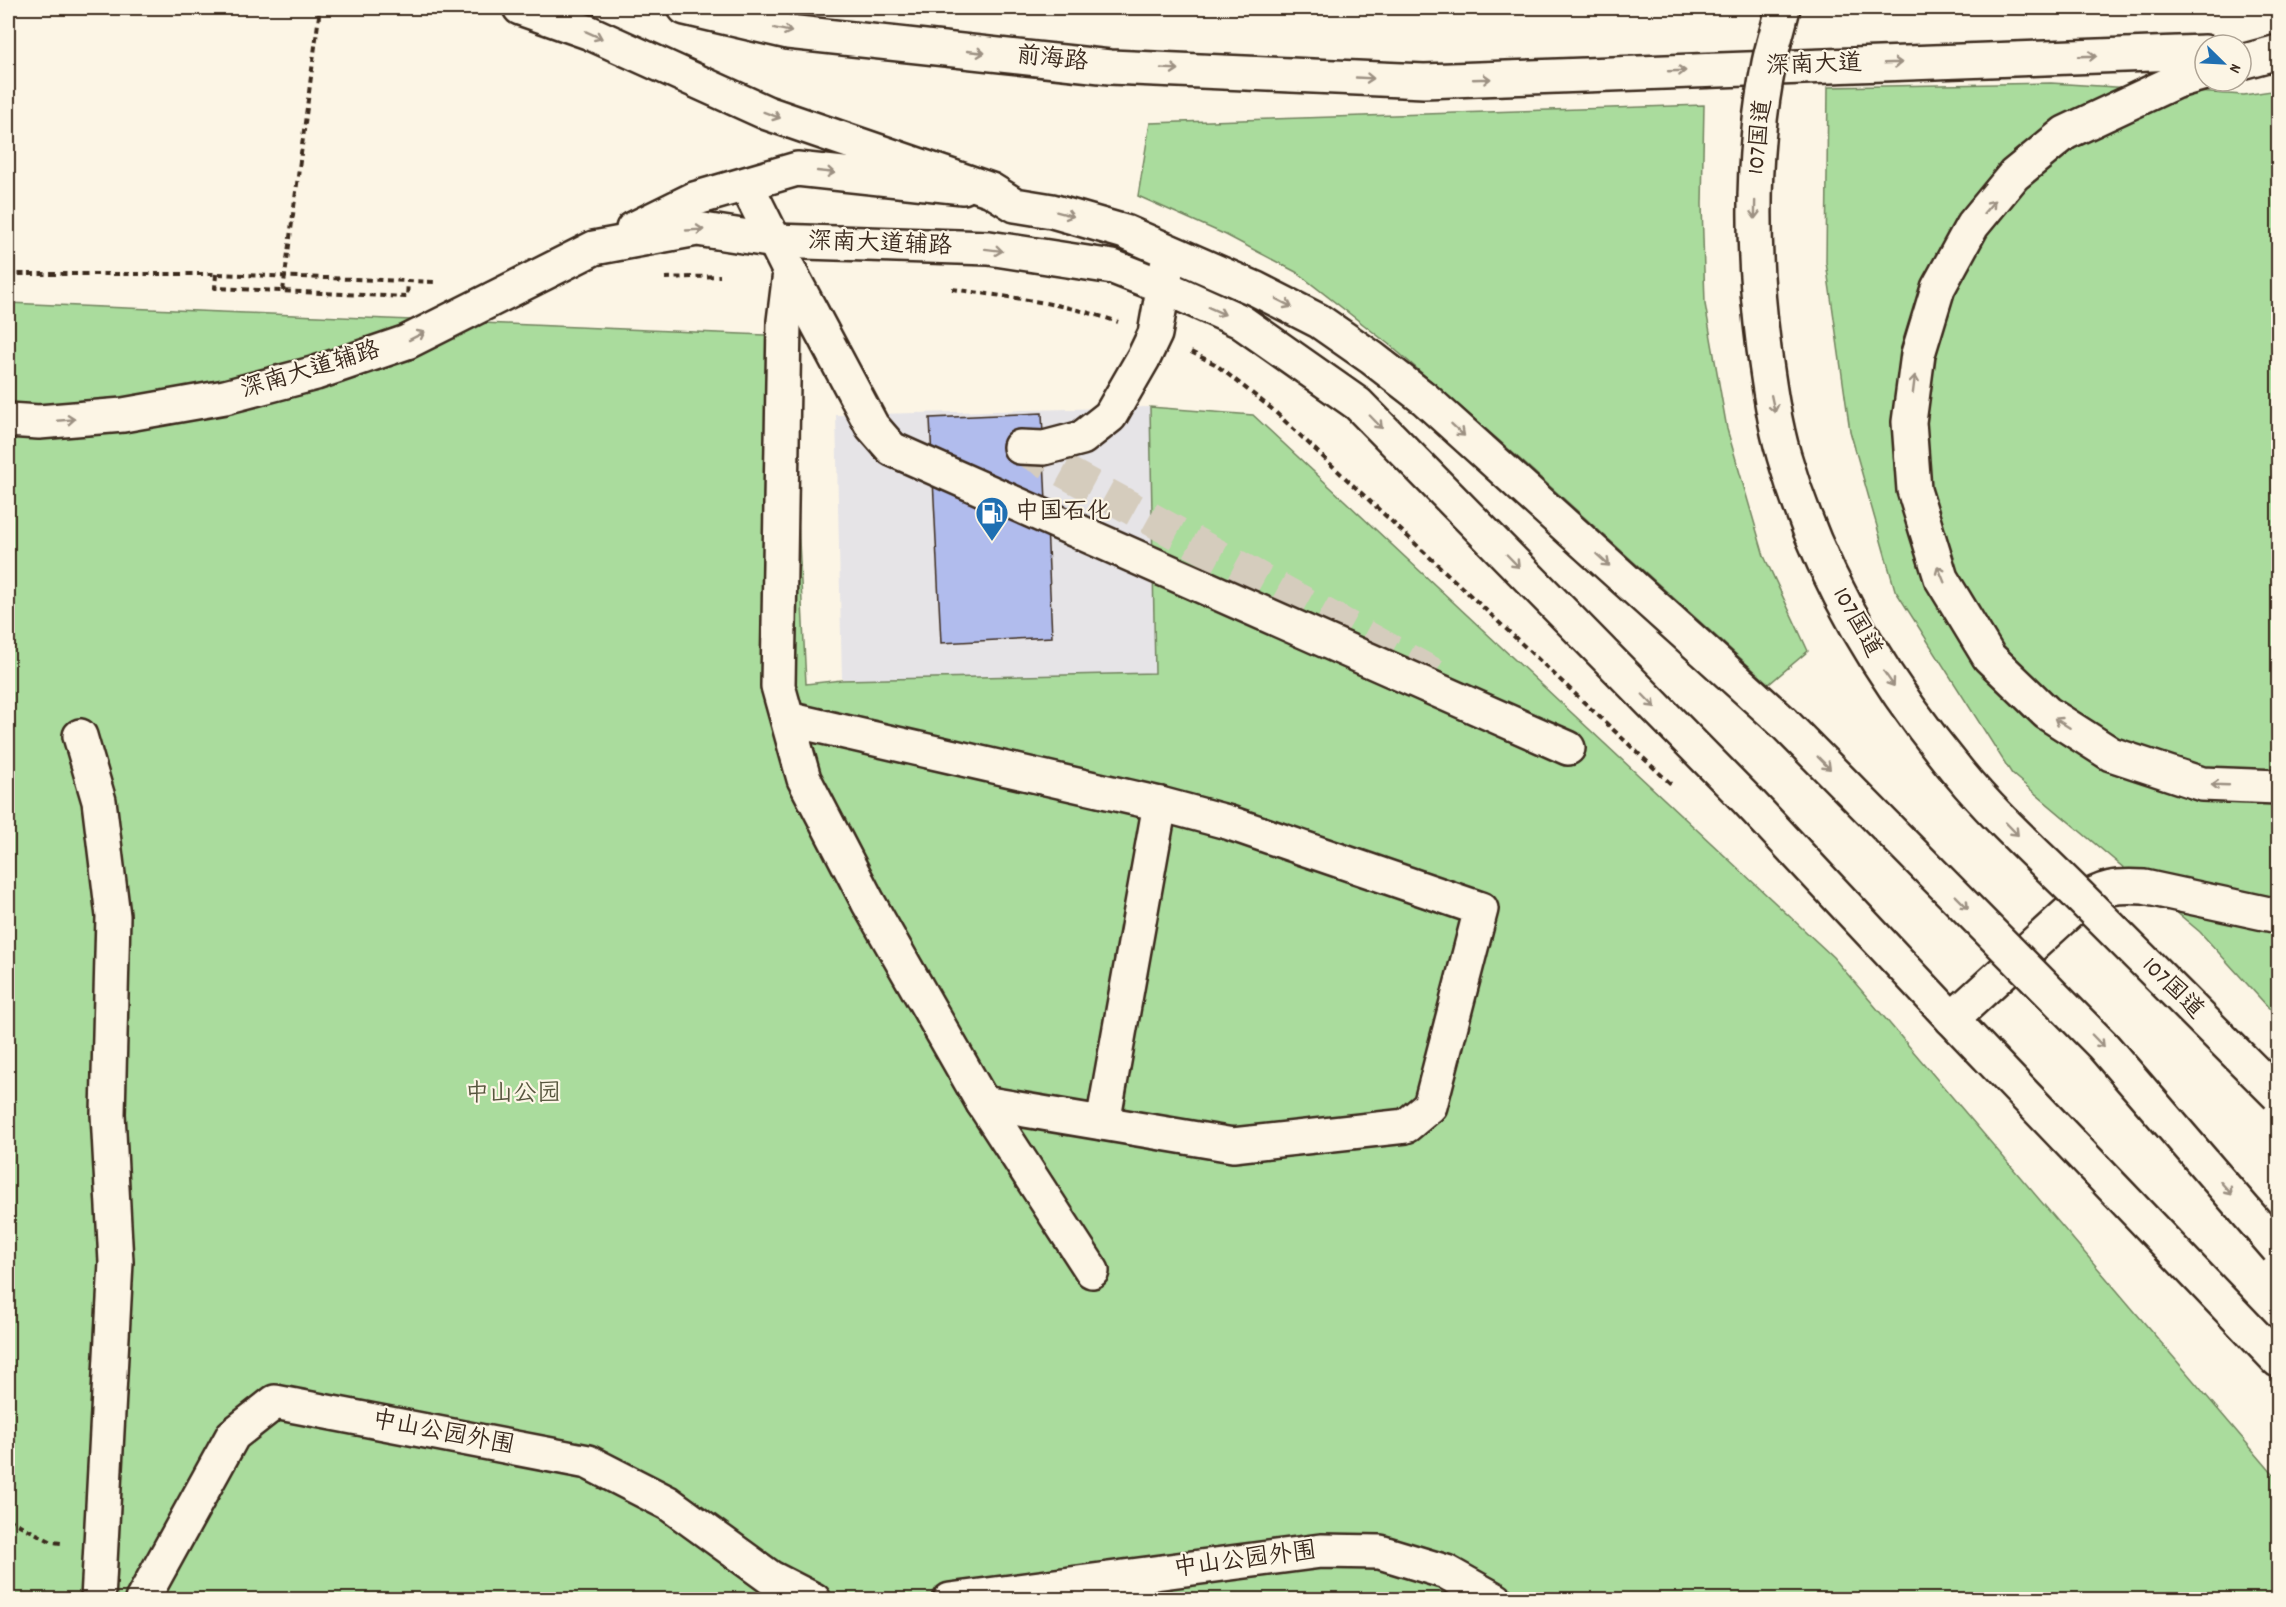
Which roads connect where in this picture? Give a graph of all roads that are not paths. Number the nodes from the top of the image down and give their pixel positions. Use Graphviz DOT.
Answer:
graph roads {
  1 [pos="520,8"];
  2 [pos="685,8"];
  3 [pos="1783,8"];
  4 [pos="2253,51"];
  5 [pos="2278,51"];
  6 [pos="2193,52"];
  7 [pos="2253,58"];
  8 [pos="2193,76"];
  9 [pos="1424,81"];
  10 [pos="991,190"];
  11 [pos="753,198"];
  12 [pos="775,241"];
  13 [pos="594,248"];
  14 [pos="1170,250"];
  15 [pos="790,272"];
  16 [pos="1164,287"];
  17 [pos="8,420"];
  18 [pos="1020,447"];
  19 [pos="788,718"];
  20 [pos="80,736"];
  21 [pos="1568,748"];
  22 [pos="2278,787"];
  23 [pos="1160,804"];
  24 [pos="2278,916"];
  25 [pos="1952,1019"];
  26 [pos="2278,1095"];
  27 [pos="983,1103"];
  28 [pos="1103,1123"];
  29 [pos="2278,1249"];
  30 [pos="1092,1270"];
  31 [pos="2278,1360"];
  32 [pos="98,1599"];
  33 [pos="142,1599"];
  34 [pos="814,1599"];
  35 [pos="950,1599"];
  36 [pos="1496,1599"];
  1 -- 10 [label="main road, one-way"];
  2 -- 9 [label="main road, 前海路, one-way"];
  3 -- 26 [label="main road, 107国道, one-way, bridge"];
  4 -- 5 [label="main road"];
  5 -- 7 [label="main road"];
  9 -- 6 [label="main road, 深南大道, one-way"];
  22 -- 8 [label="main road, one-way"];
  13 -- 10 [label="main road, 深南大道辅路, one-way"];
  10 -- 14 [label="main road, one-way"];
  11 -- 12 [label="main road"];
  13 -- 12 [label="main road, 深南大道辅路, one-way"];
  12 -- 15 [label="main road"];
  12 -- 16 [label="main road, 深南大道辅路, one-way"];
  17 -- 13 [label="main road, 深南大道辅路, one-way"];
  14 -- 16 [label="main road"];
  14 -- 29 [label="main road, one-way, bridge"];
  15 -- 19 [label="main road"];
  15 -- 21 [label="main road"];
  16 -- 18 [label="main road"];
  16 -- 25 [label="main road, 深南大道辅路, one-way"];
  19 -- 23 [label="main road"];
  19 -- 27 [label="main road"];
  20 -- 32 [label="main road"];
  23 -- 28 [label="main road"];
  23 -- 28 [label="main road"];
  24 -- 25 [label="main road"];
  25 -- 31 [label="main road, 深南大道辅路"];
  27 -- 28 [label="main road"];
  27 -- 30 [label="main road"];
  33 -- 34 [label="main road, 中山公园外围"];
  35 -- 36 [label="main road, 中山公园外围"];
}
